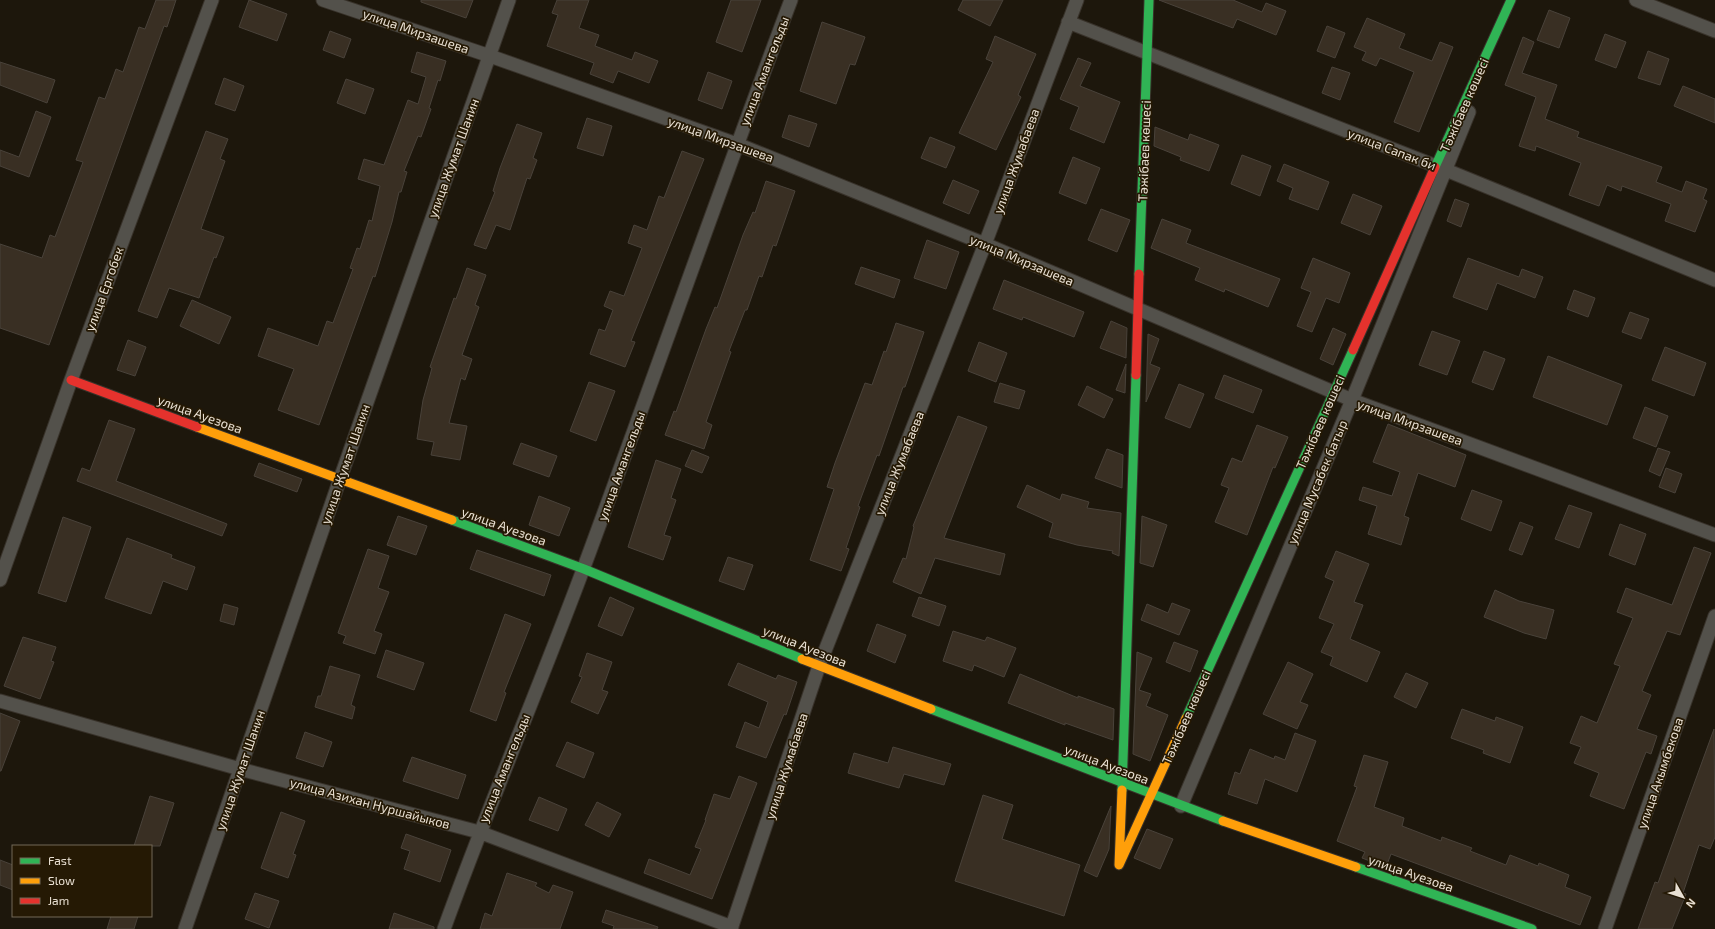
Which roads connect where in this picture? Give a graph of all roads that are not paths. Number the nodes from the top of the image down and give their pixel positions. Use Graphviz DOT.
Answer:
graph roads {
  1 [pos="212,0"];
  2 [pos="323,0"];
  3 [pos="509,0"];
  4 [pos="791,0"];
  5 [pos="1077,0"];
  6 [pos="1150,0"];
  7 [pos="1512,0"];
  8 [pos="1636,0"];
  9 [pos="1068,22"];
  10 [pos="1715,31"];
  11 [pos="490,56"];
  12 [pos="737,144"];
  13 [pos="1446,170"];
  14 [pos="985,244"];
  15 [pos="1715,280"];
  16 [pos="71,380"];
  17 [pos="1352,400"];
  18 [pos="340,478"];
  19 [pos="1715,535"];
  20 [pos="584,569"];
  21 [pos="0,580"];
  22 [pos="1715,616"];
  23 [pos="819,666"];
  24 [pos="0,701"];
  25 [pos="240,769"];
  26 [pos="1181,806"];
  27 [pos="479,832"];
  28 [pos="731,928"];
  29 [pos="185,929"];
  30 [pos="444,929"];
  31 [pos="1532,929"];
  32 [pos="1605,929"];
  1 -- 16 [label="street, улица Ергобек"];
  2 -- 11 [label="street, улица Мирзашева"];
  3 -- 11 [label="street, улица Жумат Шанин"];
  4 -- 12 [label="street, улица Амангельды"];
  5 -- 9 [label="street, улица Жумабаева"];
  6 -- 7 [label="street, Тәжібаев көшесі"];
  7 -- 13 [label="street, улица Мусабек батыр"];
  8 -- 10 [label="street"];
  9 -- 13 [label="street, улица Сапак би"];
  9 -- 14 [label="street, улица Жумабаева"];
  11 -- 12 [label="street, улица Мирзашева"];
  11 -- 18 [label="street, улица Жумат Шанин"];
  12 -- 14 [label="street, улица Мирзашева"];
  12 -- 20 [label="street, улица Амангельды"];
  13 -- 15 [label="street, улица Сапак би"];
  13 -- 17 [label="street, улица Мусабек батыр"];
  14 -- 17 [label="street, улица Мирзашева"];
  14 -- 23 [label="street, улица Жумабаева"];
  16 -- 18 [label="street, улица Ауезова"];
  16 -- 21 [label="street, улица Ергобек"];
  17 -- 19 [label="street, улица Мирзашева"];
  17 -- 26 [label="street, улица Мусабек батыр"];
  18 -- 20 [label="street, улица Ауезова"];
  18 -- 25 [label="street, улица Жумат Шанин"];
  20 -- 23 [label="street, улица Ауезова"];
  20 -- 27 [label="street, улица Амангельды"];
  22 -- 32 [label="street, улица Акымбекова"];
  23 -- 26 [label="street, улица Ауезова"];
  23 -- 28 [label="street, улица Жумабаева"];
  24 -- 25 [label="street, улица Азихан Нуршайыков"];
  25 -- 27 [label="street, улица Азихан Нуршайыков"];
  25 -- 29 [label="street, улица Жумат Шанин"];
  26 -- 31 [label="street, улица Ауезова"];
  27 -- 28 [label="street, улица Азихан Нуршайыков"];
  27 -- 30 [label="street, улица Амангельды"];
}
